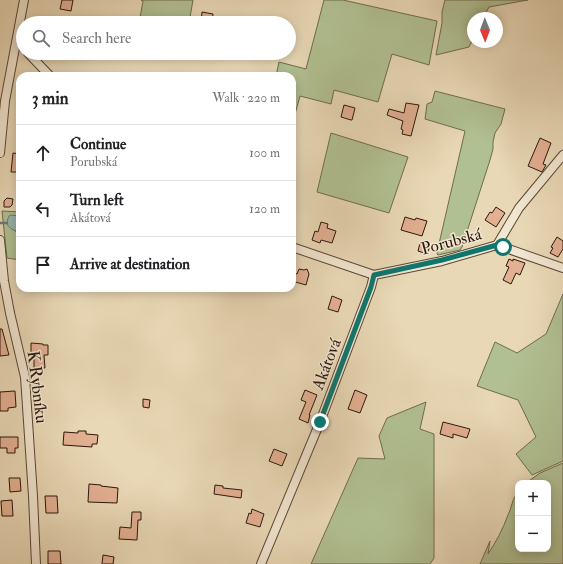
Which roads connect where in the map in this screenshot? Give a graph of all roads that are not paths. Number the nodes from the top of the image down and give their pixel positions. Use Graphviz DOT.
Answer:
graph roads {
  1 [pos="24,0"];
  2 [pos="21,16"];
  3 [pos="16,45"];
  4 [pos="35,60"];
  5 [pos="46,72"];
  6 [pos="0,153"];
  7 [pos="563,155"];
  8 [pos="0,240"];
  9 [pos="497,245"];
  10 [pos="296,248"];
  11 [pos="563,268"];
  12 [pos="374,275"];
  13 [pos="36,564"];
  14 [pos="261,564"];
  1 -- 2 [label="street"];
  3 -- 6 [label="street"];
  4 -- 5 [label="street"];
  7 -- 9 [label="street, Porubská"];
  8 -- 13 [label="street, K Rybníku"];
  9 -- 11 [label="street"];
  9 -- 12 [label="street, Porubská"];
  10 -- 12 [label="street"];
  12 -- 14 [label="street, Akátová"];
}
